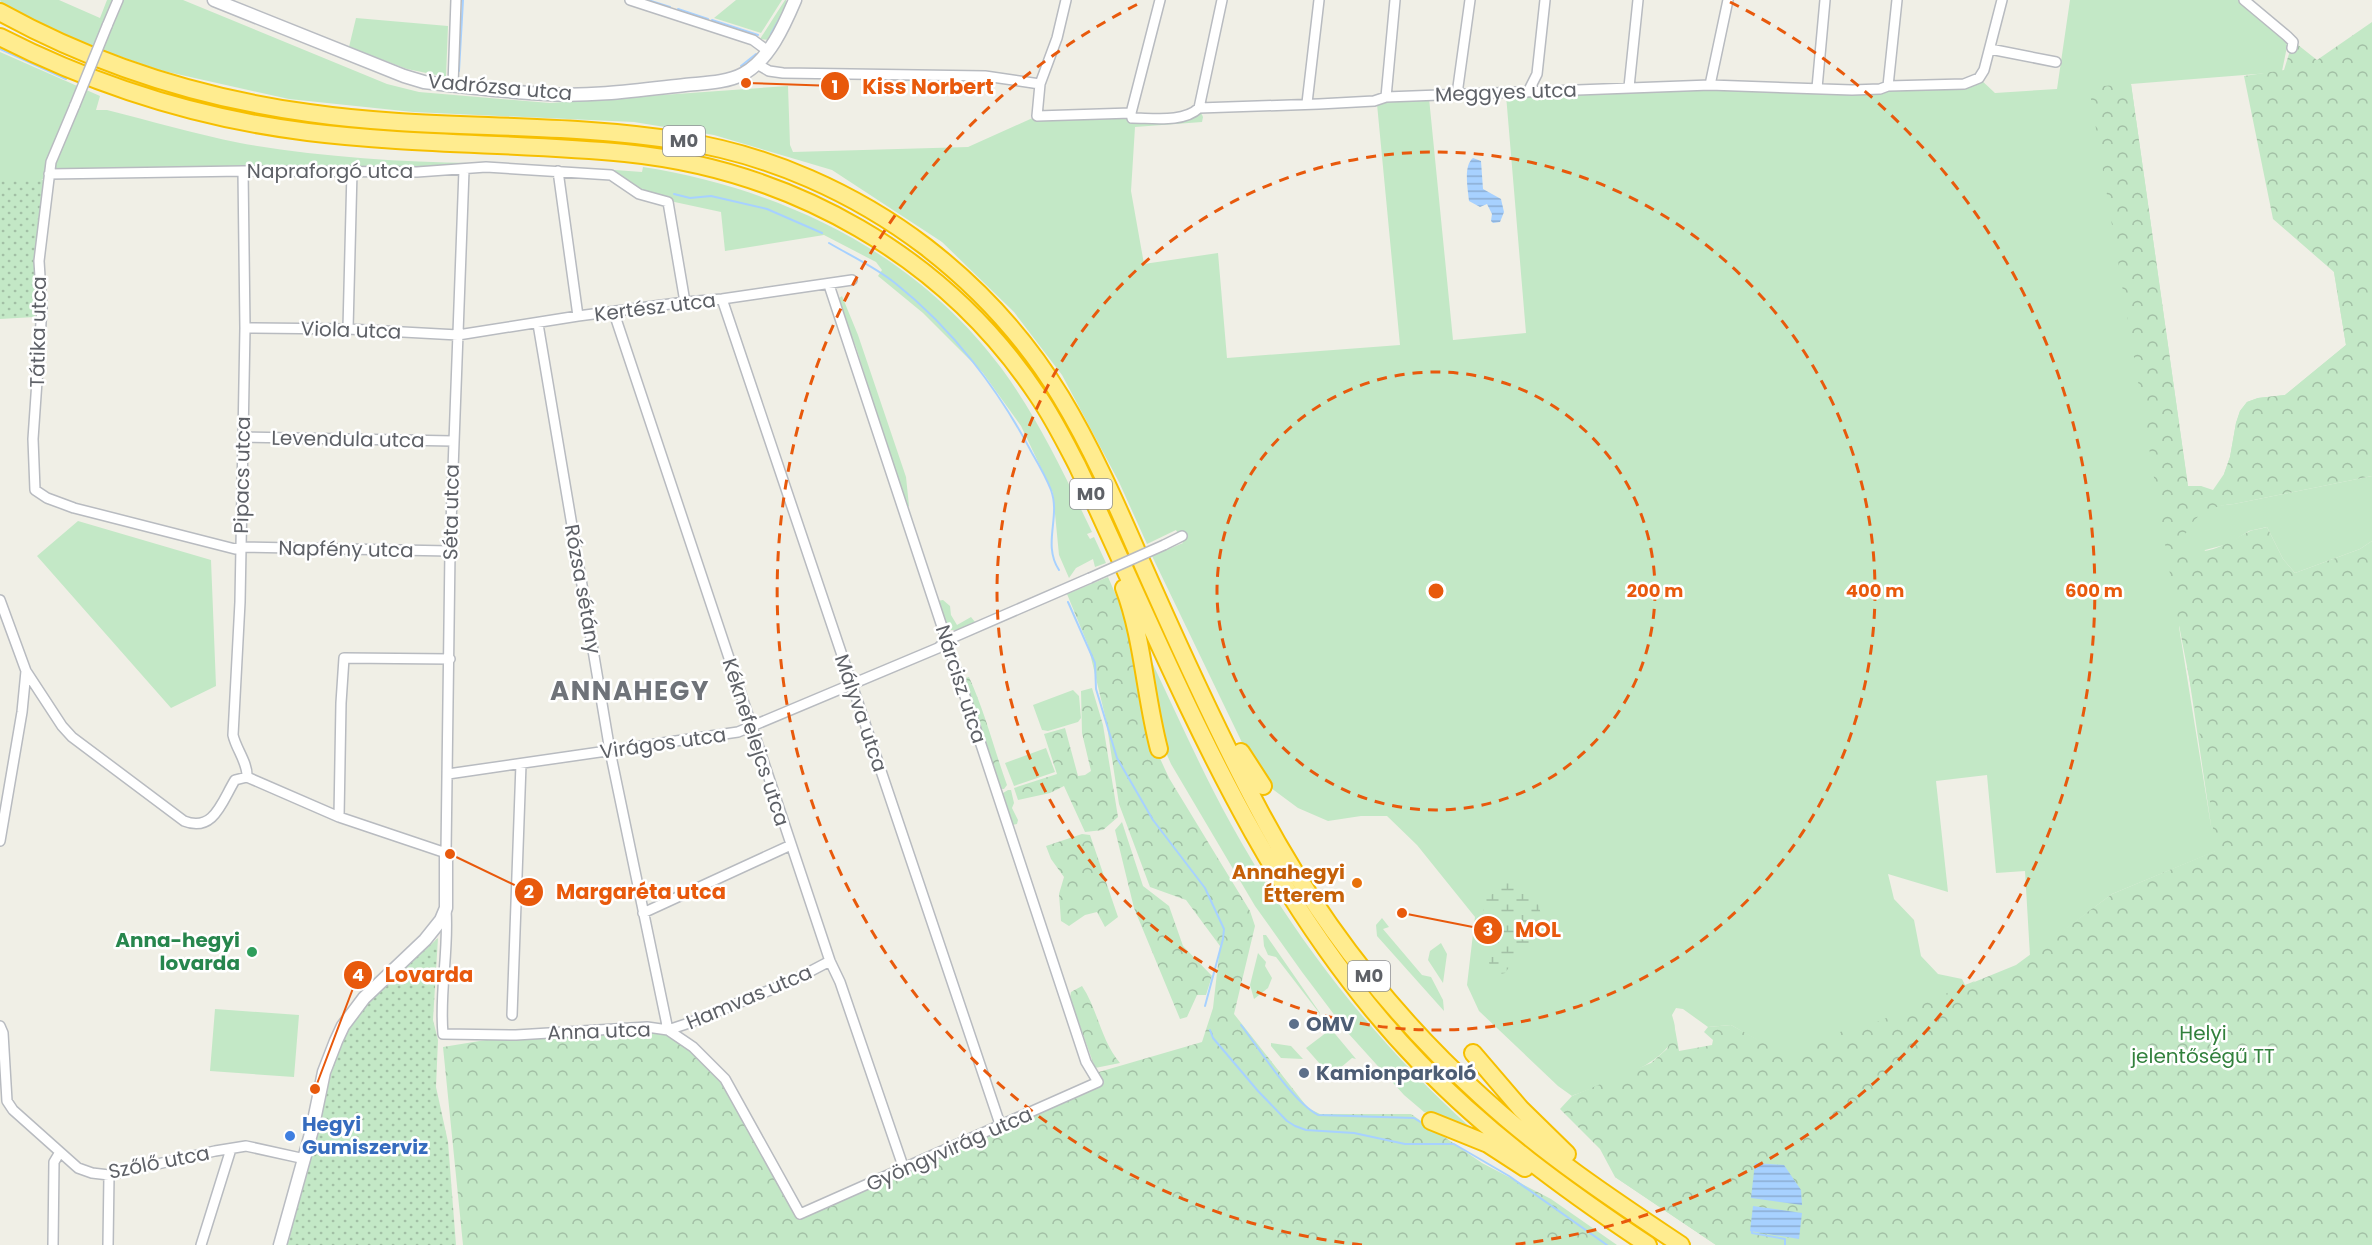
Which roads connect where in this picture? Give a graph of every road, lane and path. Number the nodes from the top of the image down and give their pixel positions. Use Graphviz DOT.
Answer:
graph roads {
  1 [pos="118,0"];
  2 [pos="214,0"];
  3 [pos="456,0"];
  4 [pos="630,0"];
  5 [pos="795,0"];
  6 [pos="1066,0"];
  7 [pos="1160,0"];
  8 [pos="1222,0"];
  9 [pos="1319,0"];
  10 [pos="1395,0"];
  11 [pos="1470,0"];
  12 [pos="1545,0"];
  13 [pos="1638,0"];
  14 [pos="1728,0"];
  15 [pos="1825,0"];
  16 [pos="1897,0"];
  17 [pos="2002,0"];
  18 [pos="2244,0"];
  19 [pos="0,12"];
  20 [pos="0,37"];
  21 [pos="2292,48"];
  22 [pos="1990,49"];
  23 [pos="768,51"];
  24 [pos="2056,62"];
  25 [pos="757,64"];
  26 [pos="1537,74"];
  27 [pos="1040,84"];
  28 [pos="453,85"];
  29 [pos="1710,85"];
  30 [pos="1888,86"];
  31 [pos="1629,87"];
  32 [pos="1817,88"];
  33 [pos="1528,92"];
  34 [pos="1548,92"];
  35 [pos="1457,94"];
  36 [pos="1386,97"];
  37 [pos="1307,103"];
  38 [pos="1198,108"];
  39 [pos="1131,113"];
  40 [pos="464,170"];
  41 [pos="243,171"];
  42 [pos="352,171"];
  43 [pos="558,171"];
  44 [pos="49,174"];
  45 [pos="852,280"];
  46 [pos="829,285"];
  47 [pos="722,299"];
  48 [pos="685,302"];
  49 [pos="614,313"];
  50 [pos="578,316"];
  51 [pos="538,324"];
  52 [pos="245,328"];
  53 [pos="348,329"];
  54 [pos="458,335"];
  55 [pos="242,437"];
  56 [pos="453,441"];
  57 [pos="35,490"];
  58 [pos="1182,536"];
  59 [pos="240,547"];
  60 [pos="450,551"];
  61 [pos="1117,552"];
  62 [pos="0,600"];
  63 [pos="947,640"];
  64 [pos="450,659"];
  65 [pos="26,671"];
  66 [pos="852,685"];
  67 [pos="1202,695"];
  68 [pos="752,728"];
  69 [pos="1159,749"];
  70 [pos="610,751"];
  71 [pos="521,764"];
  72 [pos="448,774"];
  73 [pos="247,777"];
  74 [pos="1263,786"];
  75 [pos="339,817"];
  76 [pos="0,841"];
  77 [pos="791,845"];
  78 [pos="446,854"];
  79 [pos="446,908"];
  80 [pos="643,913"];
  81 [pos="830,961"];
  82 [pos="512,1015"];
  83 [pos="0,1026"];
  84 [pos="668,1030"];
  85 [pos="1473,1053"];
  86 [pos="1098,1082"];
  87 [pos="1431,1121"];
  88 [pos="1001,1126"];
  89 [pos="231,1149"];
  90 [pos="60,1152"];
  91 [pos="305,1159"];
  92 [pos="904,1169"];
  93 [pos="109,1175"];
  94 [pos="1578,1197"];
  95 [pos="1611,1197"];
  96 [pos="800,1214"];
  97 [pos="53,1245"];
  98 [pos="108,1245"];
  99 [pos="201,1245"];
  100 [pos="280,1245"];
  101 [pos="1648,1245"];
  102 [pos="1681,1245"];
  1 -- 44 [label="street, Tátika utca, bridge"];
  2 -- 28 [label="street, Vadrózsa utca"];
  3 -- 28 [label="street"];
  4 -- 23 [label="street"];
  5 -- 23 [label="street, Vadrózsa utca"];
  6 -- 27 [label="street"];
  7 -- 39 [label="street"];
  8 -- 38 [label="street"];
  9 -- 37 [label="street"];
  10 -- 36 [label="street"];
  11 -- 35 [label="street"];
  12 -- 26 [label="street"];
  13 -- 31 [label="street"];
  14 -- 29 [label="street"];
  15 -- 32 [label="street"];
  16 -- 30 [label="street"];
  17 -- 22 [label="street"];
  18 -- 21 [label="street"];
  19 -- 67 [label="highway, M0"];
  20 -- 61 [label="highway, M0"];
  22 -- 24 [label="street"];
  22 -- 30 [label="street, Meggyes utca"];
  23 -- 25 [label="street, Vadrózsa utca"];
  25 -- 27 [label="street"];
  25 -- 28 [label="street, Vadrózsa utca"];
  26 -- 33 [label="street"];
  26 -- 34 [label="street"];
  27 -- 39 [label="street, Meggyes utca"];
  29 -- 31 [label="street, Meggyes utca"];
  29 -- 32 [label="street, Meggyes utca"];
  30 -- 32 [label="street, Meggyes utca"];
  31 -- 34 [label="street, Meggyes utca"];
  33 -- 34 [label="street, Meggyes utca"];
  33 -- 35 [label="street, Meggyes utca"];
  35 -- 36 [label="street, Meggyes utca"];
  36 -- 37 [label="street, Meggyes utca"];
  37 -- 38 [label="street, Meggyes utca"];
  38 -- 39 [label="street, Meggyes utca"];
  40 -- 42 [label="street, Napraforgó utca"];
  40 -- 43 [label="street, Napraforgó utca"];
  40 -- 54 [label="street, Séta utca"];
  41 -- 42 [label="street, Napraforgó utca"];
  41 -- 44 [label="street, Napraforgó utca"];
  41 -- 52 [label="street, Pipacs utca"];
  42 -- 53 [label="street"];
  43 -- 48 [label="street, Napraforgó utca"];
  43 -- 50 [label="street"];
  44 -- 57 [label="street, Tátika utca"];
  45 -- 46 [label="street, Kertész utca"];
  46 -- 47 [label="street, Kertész utca"];
  46 -- 63 [label="street, Nárcisz utca"];
  47 -- 48 [label="street, Kertész utca"];
  47 -- 66 [label="street, Mályva utca"];
  48 -- 49 [label="street, Kertész utca"];
  49 -- 50 [label="street, Kertész utca"];
  49 -- 68 [label="street, Kéknefelejcs utca"];
  50 -- 51 [label="street, Kertész utca"];
  51 -- 54 [label="street, Kertész utca"];
  51 -- 70 [label="street, Rózsa sétány"];
  52 -- 53 [label="street, Viola utca"];
  52 -- 55 [label="street, Pipacs utca"];
  53 -- 54 [label="street, Viola utca"];
  54 -- 56 [label="street, Séta utca"];
  55 -- 56 [label="street, Levendula utca"];
  55 -- 59 [label="street, Pipacs utca"];
  56 -- 60 [label="street, Séta utca"];
  57 -- 59 [label="street, Napfény utca"];
  58 -- 63 [label="street, Virágos utca, bridge"];
  59 -- 60 [label="street, Napfény utca"];
  59 -- 73 [label="street, Pipacs utca"];
  60 -- 64 [label="street, Séta utca"];
  61 -- 69 [label="highway"];
  61 -- 94 [label="highway, M0"];
  62 -- 65 [label="street"];
  63 -- 66 [label="street, Virágos utca"];
  63 -- 86 [label="street, Nárcisz utca"];
  64 -- 72 [label="street, Séta utca"];
  64 -- 75 [label="street"];
  65 -- 73 [label="street"];
  65 -- 76 [label="street"];
  66 -- 68 [label="street, Virágos utca"];
  66 -- 88 [label="street, Mályva utca"];
  67 -- 74 [label="highway"];
  67 -- 95 [label="highway, M0"];
  68 -- 70 [label="street, Virágos utca"];
  68 -- 77 [label="street, Kéknefelejcs utca"];
  70 -- 71 [label="street, Virágos utca"];
  70 -- 80 [label="street, Rózsa sétány"];
  71 -- 72 [label="street, Virágos utca"];
  71 -- 82 [label="street"];
  72 -- 78 [label="street, Séta utca"];
  73 -- 75 [label="street"];
  75 -- 78 [label="street"];
  77 -- 80 [label="street"];
  77 -- 81 [label="street, Kéknefelejcs utca"];
  78 -- 79 [label="street"];
  79 -- 84 [label="street, Anna utca"];
  79 -- 91 [label="street"];
  80 -- 84 [label="street, Rózsa sétány"];
  81 -- 84 [label="street, Hamvas utca"];
  81 -- 92 [label="street, Kéknefelejcs utca"];
  83 -- 90 [label="street, Szőlő utca"];
  84 -- 96 [label="street, Anna utca"];
  85 -- 95 [label="highway"];
  86 -- 88 [label="street, Gyöngyvirág utca"];
  87 -- 94 [label="highway"];
  88 -- 92 [label="street, Gyöngyvirág utca"];
  89 -- 91 [label="street, Szőlő utca"];
  89 -- 93 [label="street, Szőlő utca"];
  89 -- 99 [label="street"];
  90 -- 93 [label="street, Szőlő utca"];
  90 -- 97 [label="street"];
  91 -- 100 [label="street"];
  92 -- 96 [label="street, Gyöngyvirág utca"];
  93 -- 98 [label="street"];
  94 -- 101 [label="highway, M0"];
  95 -- 102 [label="highway, M0"];
}
